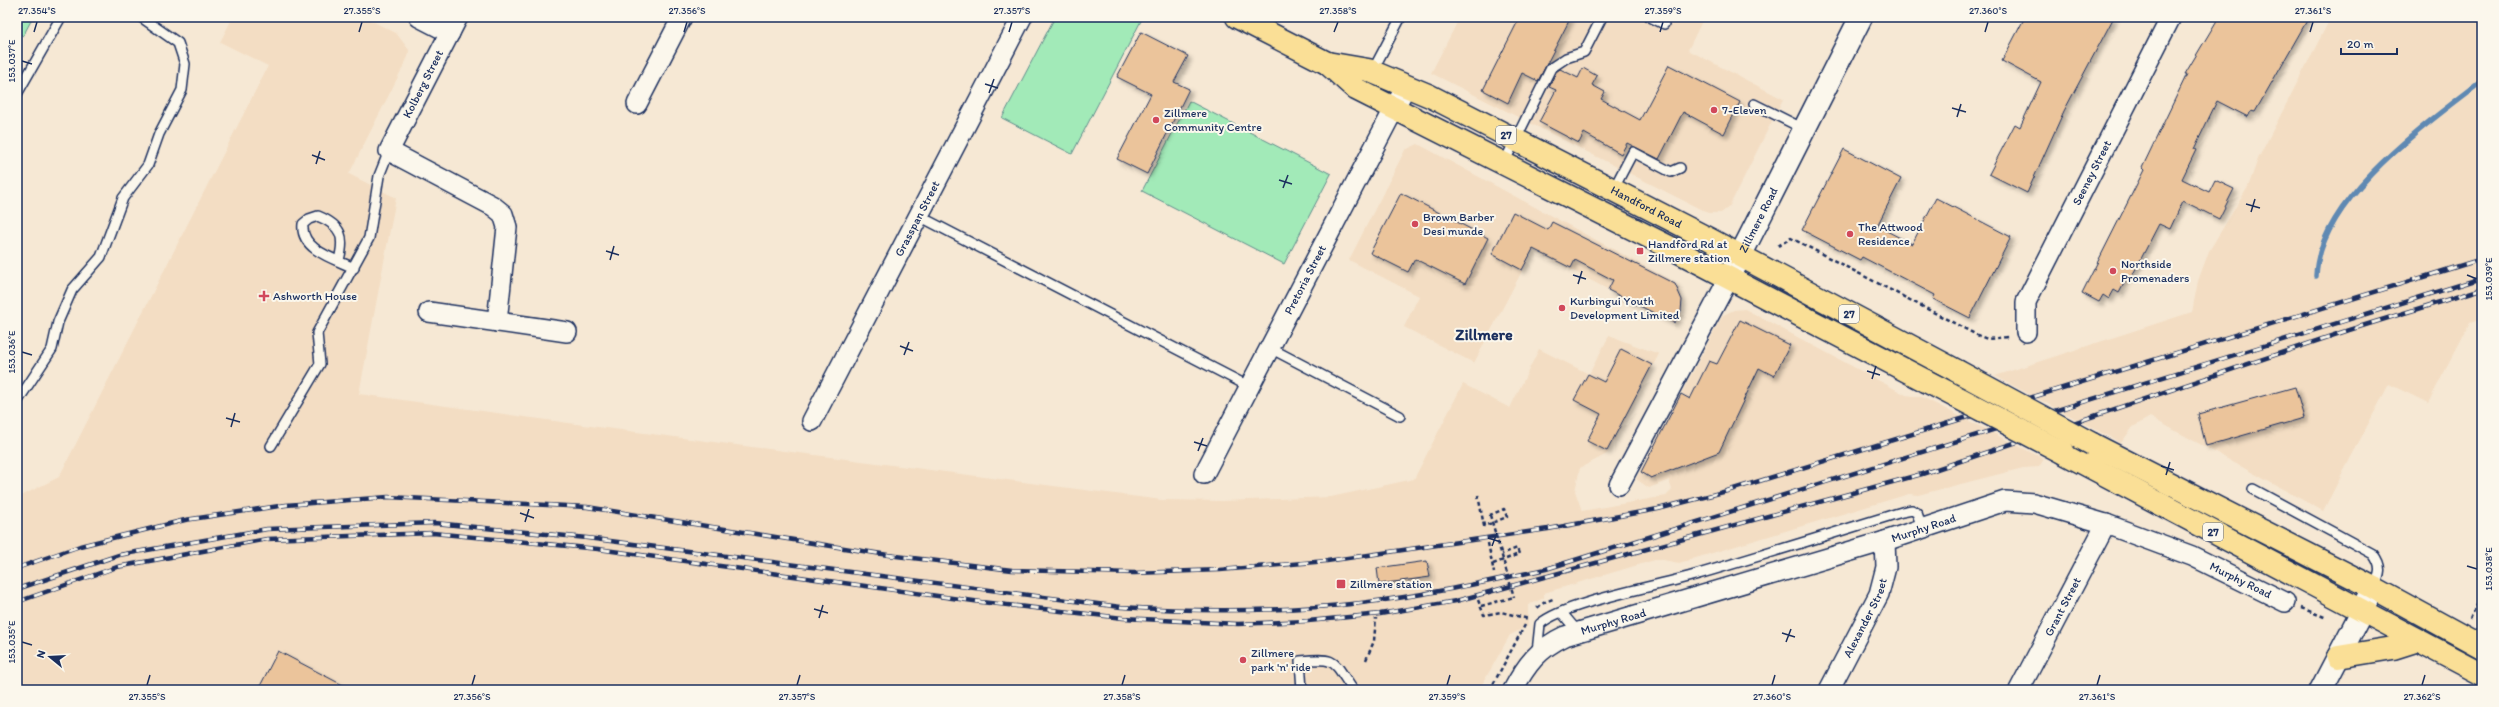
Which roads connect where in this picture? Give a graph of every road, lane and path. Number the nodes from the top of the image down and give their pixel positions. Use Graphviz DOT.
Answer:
graph roads {
  1 [pos="61,17"];
  2 [pos="141,17"];
  3 [pos="419,17"];
  4 [pos="682,17"];
  5 [pos="1022,17"];
  6 [pos="1237,17"];
  7 [pos="1401,17"];
  8 [pos="1602,17"];
  9 [pos="1650,17"];
  10 [pos="1861,17"];
  11 [pos="2171,17"];
  12 [pos="1664,24"];
  13 [pos="454,25"];
  14 [pos="1327,63"];
  15 [pos="1372,72"];
  16 [pos="1406,86"];
  17 [pos="17,94"];
  18 [pos="637,104"];
  19 [pos="1754,104"];
  20 [pos="1395,108"];
  21 [pos="1804,129"];
  22 [pos="1516,140"];
  23 [pos="389,151"];
  24 [pos="1504,163"];
  25 [pos="1680,168"];
  26 [pos="1613,190"];
  27 [pos="919,216"];
  28 [pos="1778,246"];
  29 [pos="1741,256"];
  30 [pos="339,260"];
  31 [pos="354,268"];
  32 [pos="1729,278"];
  33 [pos="429,312"];
  34 [pos="497,322"];
  35 [pos="567,332"];
  36 [pos="2026,332"];
  37 [pos="1270,348"];
  38 [pos="1250,387"];
  39 [pos="17,402"];
  40 [pos="1400,416"];
  41 [pos="812,421"];
  42 [pos="271,446"];
  43 [pos="1204,474"];
  44 [pos="1619,485"];
  45 [pos="2253,489"];
  46 [pos="1478,496"];
  47 [pos="2106,524"];
  48 [pos="1922,528"];
  49 [pos="1885,541"];
  50 [pos="1488,543"];
  51 [pos="1502,554"];
  52 [pos="1493,564"];
  53 [pos="1494,573"];
  54 [pos="2374,588"];
  55 [pos="2482,595"];
  56 [pos="1478,600"];
  57 [pos="2285,602"];
  58 [pos="1481,606"];
  59 [pos="1562,612"];
  60 [pos="2362,612"];
  61 [pos="1376,618"];
  62 [pos="2327,618"];
  63 [pos="1529,619"];
  64 [pos="2468,623"];
  65 [pos="1578,632"];
  66 [pos="1516,640"];
  67 [pos="2415,641"];
  68 [pos="2482,647"];
  69 [pos="1537,653"];
  70 [pos="2338,657"];
  71 [pos="1366,660"];
  72 [pos="2482,674"];
  73 [pos="2482,687"];
  74 [pos="1302,690"];
  75 [pos="1354,690"];
  76 [pos="1490,690"];
  77 [pos="1513,690"];
  78 [pos="1829,690"];
  79 [pos="2019,690"];
  80 [pos="2321,690"];
  81 [pos="2481,690"];
  1 -- 17 [label="lane"];
  2 -- 39 [label="lane"];
  3 -- 13 [label="street"];
  4 -- 18 [label="street"];
  5 -- 27 [label="street, Grasspan Street"];
  6 -- 14 [label="main road, Handford Road / 27"];
  7 -- 15 [label="lane"];
  8 -- 22 [label="lane"];
  9 -- 12 [label="lane"];
  10 -- 21 [label="main road, Zillmere Road"];
  11 -- 36 [label="street, Seeney Street"];
  13 -- 23 [label="street, Kolberg Street"];
  14 -- 15 [label="main road, Handford Road / 27"];
  14 -- 20 [label="main road, Handford Road / 27"];
  15 -- 16 [label="main road, Handford Road / 27"];
  16 -- 20 [label="street, Pretoria Street"];
  16 -- 22 [label="main road, Handford Road / 27"];
  19 -- 21 [label="lane"];
  20 -- 24 [label="main road, Handford Road / 27"];
  20 -- 37 [label="street, Pretoria Street"];
  21 -- 29 [label="main road, Zillmere Road"];
  22 -- 24 [label="lane"];
  22 -- 26 [label="main road, Handford Road / 27"];
  23 -- 31 [label="lane"];
  23 -- 34 [label="street"];
  24 -- 32 [label="main road, Handford Road / 27"];
  25 -- 26 [label="lane"];
  26 -- 29 [label="main road, Handford Road / 27"];
  27 -- 38 [label="lane"];
  27 -- 41 [label="street, Grasspan Street"];
  28 -- 36 [label="path"];
  29 -- 32 [label="main road, Zillmere Road"];
  29 -- 54 [label="main road, Handford Road / 27, bridge"];
  30 -- 30 [label="lane"];
  30 -- 31 [label="lane"];
  31 -- 42 [label="lane"];
  32 -- 44 [label="street, Zillmere Road"];
  32 -- 60 [label="main road, Handford Road / 27, bridge"];
  33 -- 34 [label="street"];
  34 -- 35 [label="street"];
  37 -- 38 [label="street, Pretoria Street"];
  37 -- 40 [label="lane"];
  38 -- 43 [label="street, Pretoria Street"];
  45 -- 54 [label="lane"];
  46 -- 51 [label="path, bridge"];
  47 -- 48 [label="street, Murphy Road"];
  47 -- 57 [label="street, Murphy Road"];
  47 -- 79 [label="street, Grant Street"];
  48 -- 49 [label="street, Murphy Road"];
  48 -- 59 [label="lane"];
  49 -- 65 [label="street, Murphy Road"];
  49 -- 78 [label="street, Alexander Street"];
  50 -- 52 [label="path"];
  51 -- 52 [label="path"];
  51 -- 58 [label="path, bridge"];
  52 -- 53 [label="path"];
  54 -- 60 [label="main road"];
  54 -- 68 [label="main road, 27"];
  55 -- 64 [label="path"];
  56 -- 58 [label="path"];
  57 -- 62 [label="path"];
  58 -- 63 [label="path"];
  59 -- 65 [label="lane"];
  59 -- 69 [label="lane"];
  60 -- 67 [label="main road, 27"];
  60 -- 70 [label="main road"];
  61 -- 71 [label="path"];
  65 -- 69 [label="street, Murphy Road"];
  66 -- 76 [label="path"];
  67 -- 70 [label="main road"];
  67 -- 72 [label="main road, 27"];
  69 -- 77 [label="street"];
  70 -- 80 [label="main road"];
  73 -- 81 [label="lane"];
  74 -- 75 [label="lane"];
}
